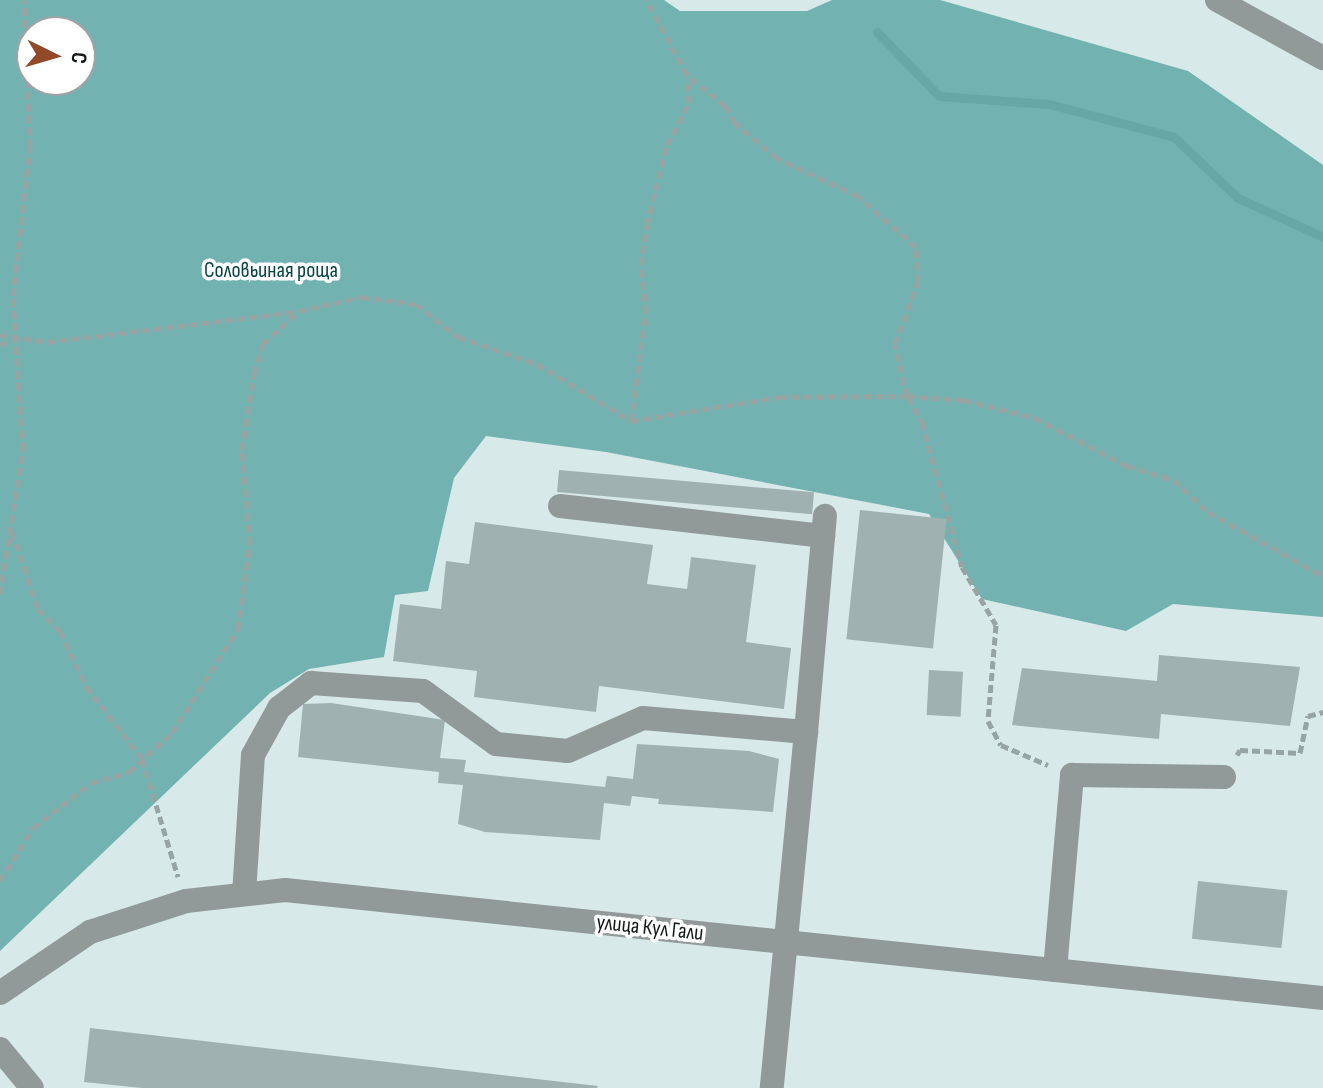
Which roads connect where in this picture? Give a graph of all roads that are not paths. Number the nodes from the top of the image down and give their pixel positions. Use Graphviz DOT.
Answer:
graph roads {
  1 [pos="1217,0"];
  2 [pos="1323,58"];
  3 [pos="560,506"];
  4 [pos="806,732"];
  5 [pos="1224,777"];
  6 [pos="244,894"];
  7 [pos="786,942"];
  8 [pos="1055,970"];
  9 [pos="0,993"];
  10 [pos="1323,998"];
  11 [pos="0,1049"];
  12 [pos="32,1088"];
  13 [pos="772,1088"];
  1 -- 2 [label="street"];
  3 -- 4 [label="street"];
  4 -- 6 [label="street"];
  4 -- 7 [label="street"];
  5 -- 8 [label="street"];
  6 -- 7 [label="street, улица Кул Гали"];
  6 -- 9 [label="street, улица Кул Гали"];
  7 -- 8 [label="street, улица Кул Гали"];
  7 -- 13 [label="street"];
  8 -- 10 [label="street, улица Кул Гали"];
  11 -- 12 [label="street"];
}
